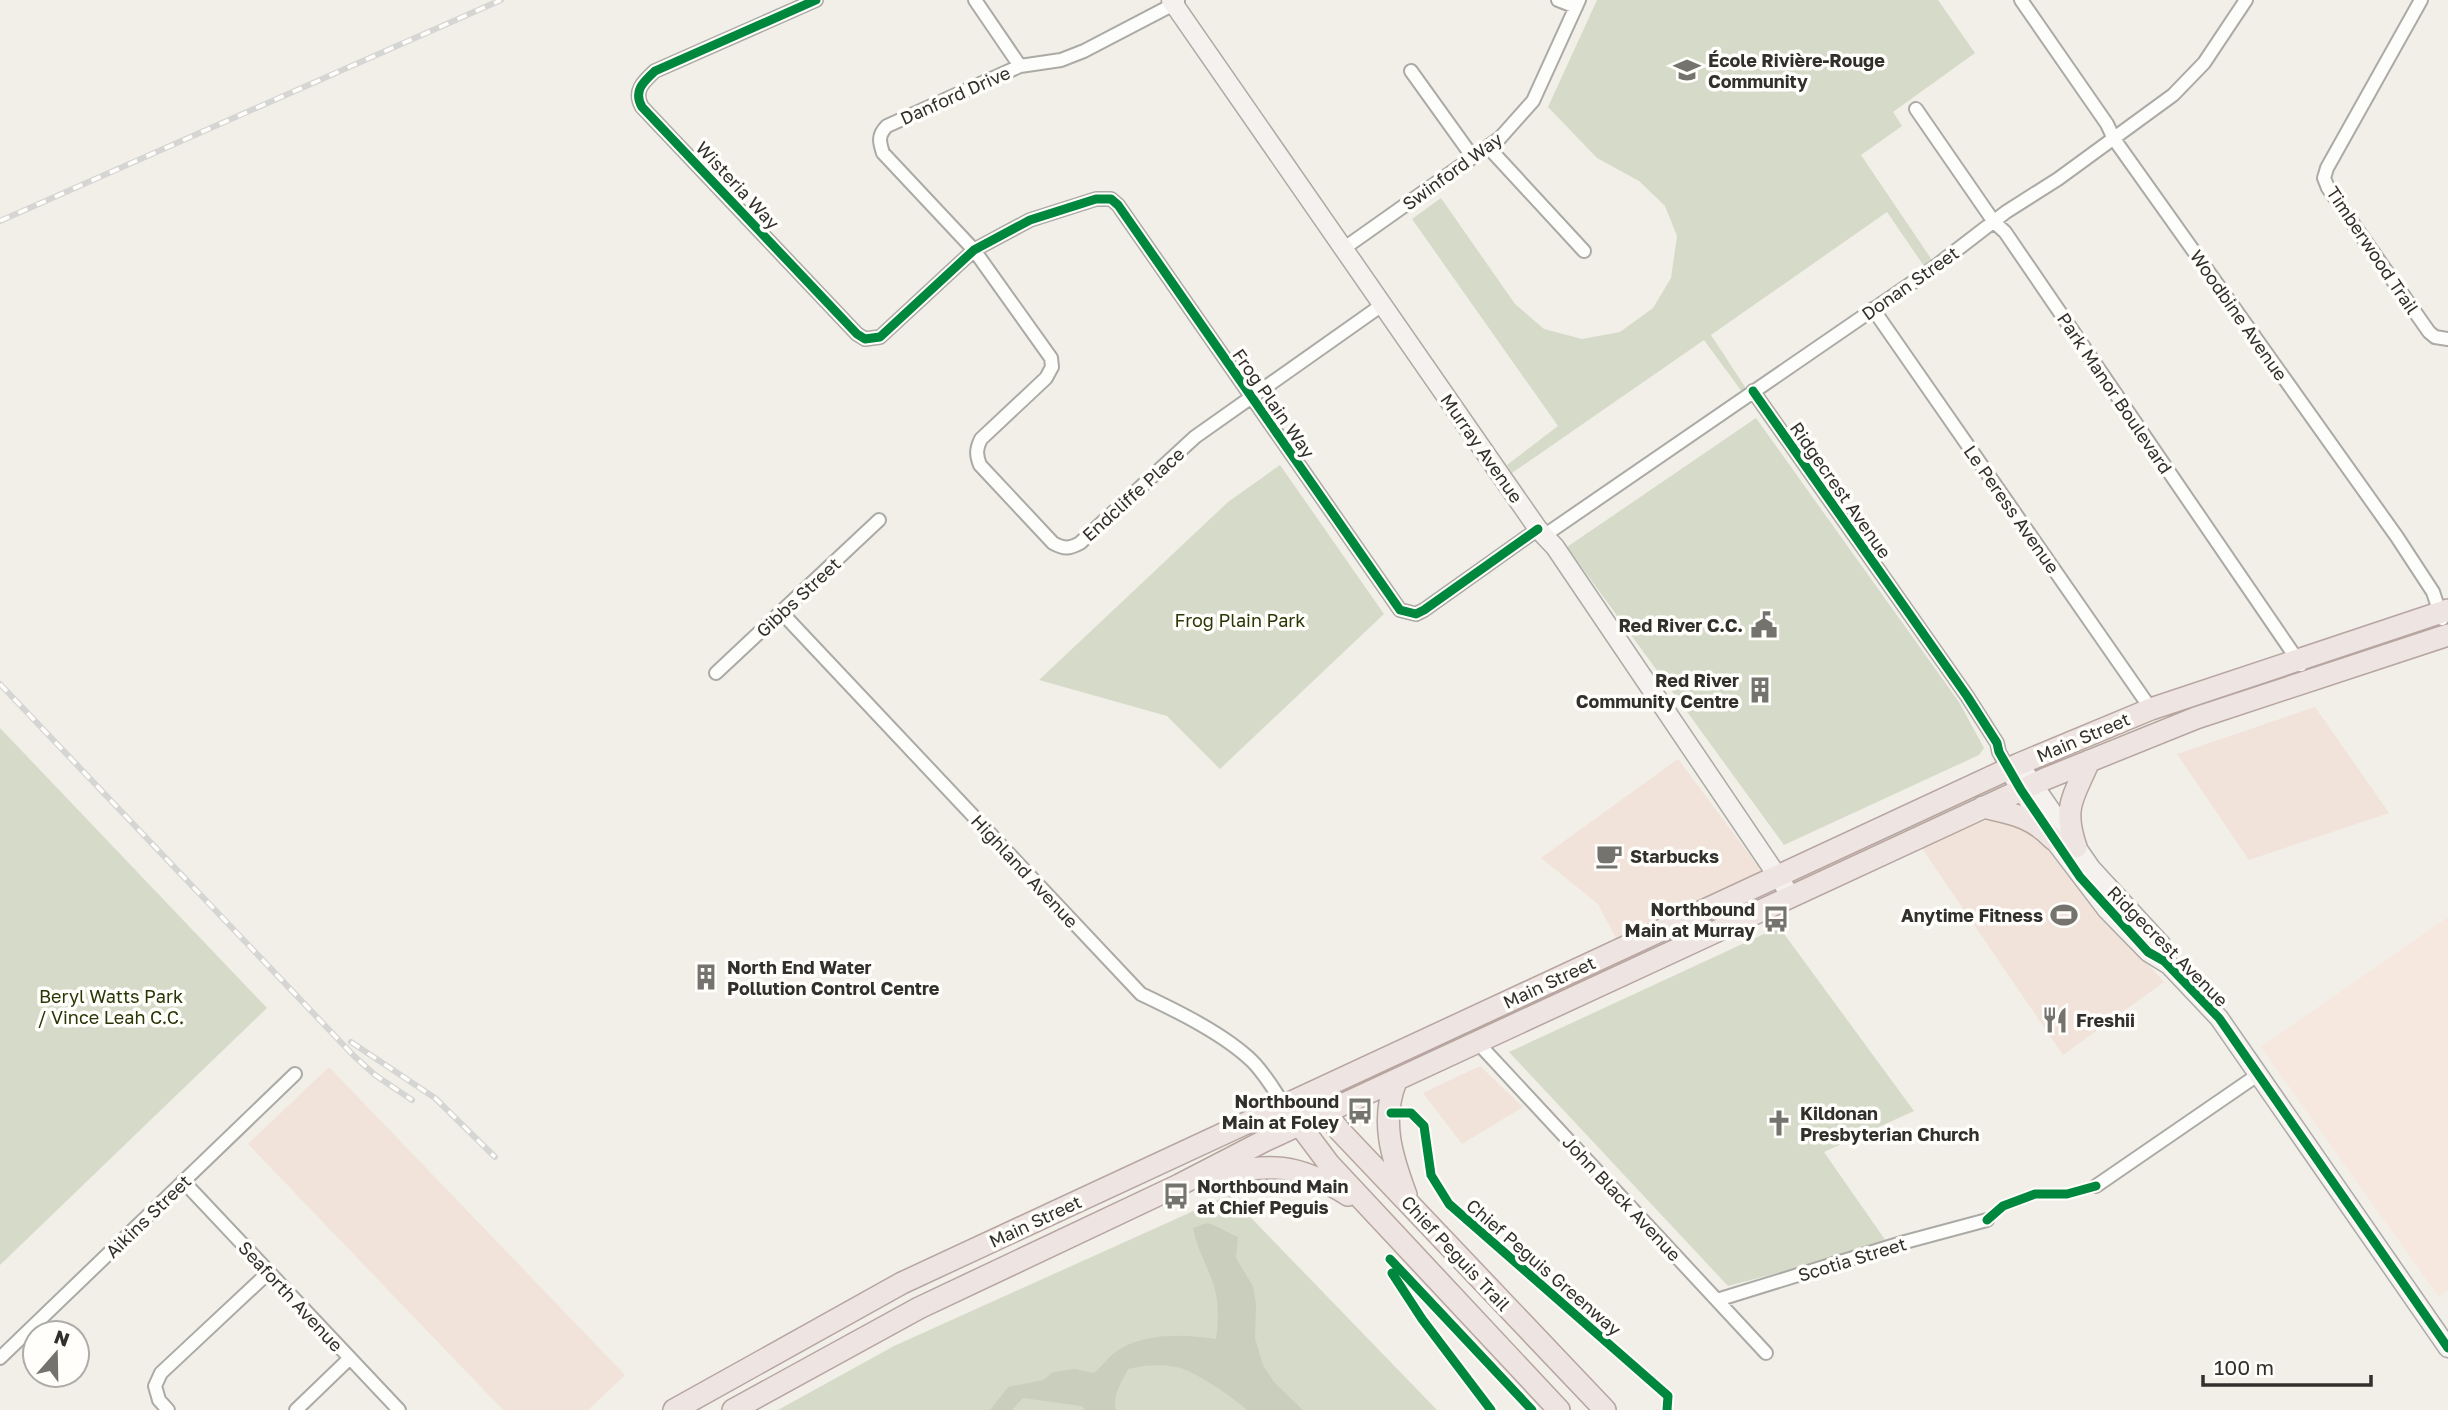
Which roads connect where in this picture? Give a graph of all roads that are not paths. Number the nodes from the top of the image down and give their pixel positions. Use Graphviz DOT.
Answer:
graph roads {
  1 [pos="816,0"];
  2 [pos="975,0"];
  3 [pos="1558,0"];
  4 [pos="2021,0"];
  5 [pos="2246,0"];
  6 [pos="2421,0"];
  7 [pos="1176,1"];
  8 [pos="1578,4"];
  9 [pos="1020,66"];
  10 [pos="1411,71"];
  11 [pos="1916,109"];
  12 [pos="2114,139"];
  13 [pos="1488,147"];
  14 [pos="1472,156"];
  15 [pos="1994,222"];
  16 [pos="1343,249"];
  17 [pos="974,250"];
  18 [pos="1584,251"];
  19 [pos="1381,305"];
  20 [pos="1873,309"];
  21 [pos="2448,339"];
  22 [pos="1753,391"];
  23 [pos="1251,397"];
  24 [pos="879,520"];
  25 [pos="1542,532"];
  26 [pos="2444,611"];
  27 [pos="782,613"];
  28 [pos="2446,636"];
  29 [pos="2297,659"];
  30 [pos="716,673"];
  31 [pos="2311,680"];
  32 [pos="2151,709"];
  33 [pos="2090,761"];
  34 [pos="2014,766"];
  35 [pos="2028,788"];
  36 [pos="1983,807"];
  37 [pos="2053,839"];
  38 [pos="2076,847"];
  39 [pos="1777,875"];
  40 [pos="1791,896"];
  41 [pos="2165,961"];
  42 [pos="1478,1043"];
  43 [pos="295,1074"];
  44 [pos="2259,1074"];
  45 [pos="1395,1082"];
  46 [pos="1309,1093"];
  47 [pos="1284,1105"];
  48 [pos="1326,1113"];
  49 [pos="1300,1125"];
  50 [pos="183,1181"];
  51 [pos="1179,1185"];
  52 [pos="2096,1186"];
  53 [pos="1409,1203"];
  54 [pos="1376,1215"];
  55 [pos="1987,1220"];
  56 [pos="269,1272"];
  57 [pos="1717,1300"];
  58 [pos="2448,1348"];
  59 [pos="1766,1353"];
  60 [pos="0,1358"];
  61 [pos="350,1358"];
  62 [pos="168,1410"];
  63 [pos="296,1410"];
  64 [pos="399,1410"];
  65 [pos="674,1410"];
  66 [pos="733,1410"];
  67 [pos="1559,1410"];
  68 [pos="1605,1410"];
  1 -- 17 [label="street, Wisteria Way"];
  2 -- 9 [label="street"];
  3 -- 8 [label="street"];
  4 -- 12 [label="street, Woodbine Avenue"];
  5 -- 12 [label="street, Donan Street"];
  6 -- 21 [label="street, Timberwood Trail"];
  7 -- 9 [label="street, Danford Drive"];
  7 -- 16 [label="street, Murray Avenue"];
  8 -- 13 [label="street, Swinford Way"];
  9 -- 17 [label="street, Danford Drive"];
  10 -- 14 [label="street"];
  11 -- 15 [label="street, Park Manor Boulevard"];
  12 -- 15 [label="street, Donan Street"];
  12 -- 26 [label="street, Woodbine Avenue"];
  13 -- 14 [label="street, Swinford Way"];
  13 -- 18 [label="street"];
  14 -- 16 [label="street, Swinford Way"];
  15 -- 20 [label="street, Donan Street"];
  15 -- 29 [label="street, Park Manor Boulevard"];
  16 -- 19 [label="street, Murray Avenue"];
  17 -- 23 [label="street, Frog Plain Way"];
  17 -- 23 [label="street, Endcliffe Place"];
  19 -- 23 [label="street, Endcliffe Place"];
  19 -- 25 [label="street, Murray Avenue"];
  20 -- 22 [label="street, Donan Street"];
  20 -- 32 [label="street, Le Peress Avenue"];
  22 -- 25 [label="street, Donan Street"];
  22 -- 34 [label="street, Ridgecrest Avenue"];
  23 -- 25 [label="street, Frog Plain Way"];
  24 -- 27 [label="street, Gibbs Street"];
  25 -- 39 [label="street, Murray Avenue"];
  26 -- 28 [label="street, Woodbine Avenue"];
  26 -- 29 [label="main road, Main Street"];
  27 -- 30 [label="street, Gibbs Street"];
  27 -- 47 [label="street, Highland Avenue"];
  28 -- 31 [label="main road, Main Street"];
  29 -- 31 [label="street, Park Manor Boulevard"];
  29 -- 32 [label="main road, Main Street"];
  31 -- 33 [label="main road, Main Street"];
  32 -- 34 [label="main road, Main Street"];
  33 -- 35 [label="main road, Main Street"];
  33 -- 38 [label="main road"];
  34 -- 35 [label="street, Ridgecrest Avenue"];
  34 -- 39 [label="main road, Main Street"];
  35 -- 36 [label="main road, Main Street"];
  35 -- 37 [label="street, Ridgecrest Avenue"];
  35 -- 38 [label="street, Ridgecrest Avenue"];
  36 -- 37 [label="main road"];
  36 -- 40 [label="main road, Main Street"];
  37 -- 41 [label="street, Ridgecrest Avenue"];
  38 -- 41 [label="street, Ridgecrest Avenue"];
  39 -- 40 [label="street, Murray Avenue"];
  39 -- 46 [label="main road, Main Street"];
  40 -- 42 [label="main road, Main Street"];
  41 -- 44 [label="street, Ridgecrest Avenue"];
  42 -- 45 [label="main road, Main Street"];
  42 -- 57 [label="street, John Black Avenue"];
  43 -- 50 [label="street, Aikins Street"];
  44 -- 52 [label="street"];
  44 -- 58 [label="street, Ridgecrest Avenue"];
  45 -- 48 [label="main road, Main Street"];
  45 -- 53 [label="main road"];
  46 -- 47 [label="main road, Main Street"];
  46 -- 48 [label="main road, Chief Peguis Trail"];
  47 -- 49 [label="main road, Chief Peguis Trail"];
  47 -- 65 [label="main road, Main Street"];
  48 -- 49 [label="main road, Main Street"];
  48 -- 53 [label="main road, Chief Peguis Trail"];
  49 -- 51 [label="main road, Main Street"];
  49 -- 54 [label="main road, Chief Peguis Trail"];
  50 -- 56 [label="street, Seaforth Avenue"];
  50 -- 60 [label="street, Aikins Street"];
  51 -- 54 [label="main road"];
  51 -- 66 [label="main road, Main Street"];
  53 -- 68 [label="main road, Chief Peguis Trail"];
  54 -- 67 [label="main road, Chief Peguis Trail"];
  55 -- 57 [label="street, Scotia Street"];
  56 -- 61 [label="street, Seaforth Avenue"];
  56 -- 62 [label="street"];
  57 -- 59 [label="street, John Black Avenue"];
  61 -- 63 [label="street"];
  61 -- 64 [label="street, Seaforth Avenue"];
}
